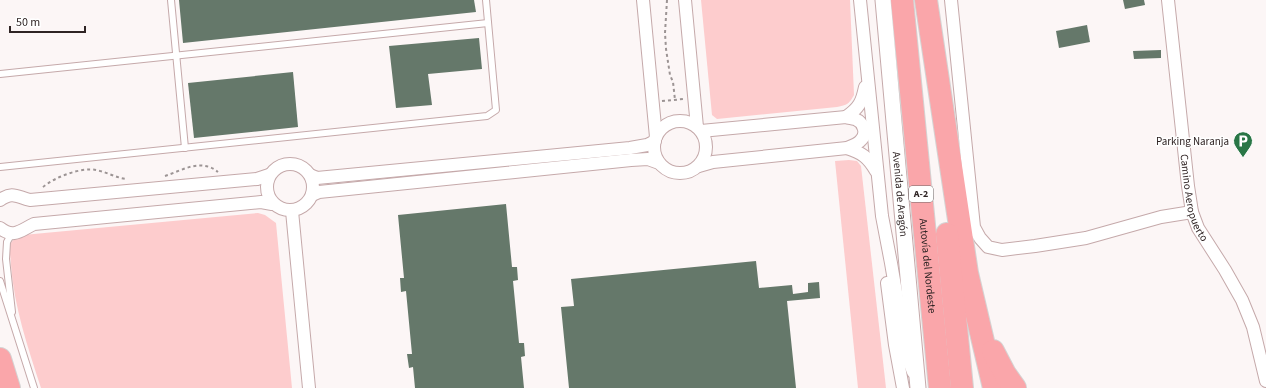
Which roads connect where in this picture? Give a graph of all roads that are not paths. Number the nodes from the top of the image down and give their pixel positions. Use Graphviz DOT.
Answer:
graph roads {
  1 [pos="171,0"];
  2 [pos="486,0"];
  3 [pos="642,0"];
  4 [pos="685,0"];
  5 [pos="860,0"];
  6 [pos="883,0"];
  7 [pos="902,0"];
  8 [pos="925,0"];
  9 [pos="951,0"];
  10 [pos="1168,0"];
  11 [pos="488,23"];
  12 [pos="177,54"];
  13 [pos="0,74"];
  14 [pos="867,74"];
  15 [pos="846,117"];
  16 [pos="699,129"];
  17 [pos="655,139"];
  18 [pos="185,148"];
  19 [pos="847,148"];
  20 [pos="659,163"];
  21 [pos="699,166"];
  22 [pos="0,167"];
  23 [pos="877,173"];
  24 [pos="269,175"];
  25 [pos="310,175"];
  26 [pos="312,195"];
  27 [pos="0,200"];
  28 [pos="272,204"];
  29 [pos="292,211"];
  30 [pos="1192,212"];
  31 [pos="882,216"];
  32 [pos="0,228"];
  33 [pos="12,233"];
  34 [pos="967,272"];
  35 [pos="0,281"];
  36 [pos="14,325"];
  37 [pos="0,359"];
  38 [pos="1266,381"];
  39 [pos="9,388"];
  40 [pos="34,388"];
  41 [pos="309,388"];
  42 [pos="903,388"];
  43 [pos="918,388"];
  44 [pos="940,388"];
  45 [pos="962,388"];
  46 [pos="994,388"];
  47 [pos="1016,388"];
  1 -- 12 [label="lane"];
  2 -- 11 [label="lane"];
  3 -- 17 [label="street"];
  4 -- 16 [label="street"];
  5 -- 14 [label="street"];
  6 -- 43 [label="street, Avenida de Aragón"];
  7 -- 44 [label="highway, Autovía del Nordeste / A-2"];
  8 -- 34 [label="highway"];
  8 -- 45 [label="highway, Autovía del Nordeste / A-2"];
  9 -- 30 [label="street"];
  10 -- 30 [label="street, Camino Aeropuerto"];
  11 -- 12 [label="lane"];
  11 -- 18 [label="lane"];
  12 -- 13 [label="lane"];
  12 -- 18 [label="lane"];
  14 -- 15 [label="street"];
  14 -- 23 [label="street"];
  15 -- 16 [label="street"];
  15 -- 19 [label="street"];
  16 -- 17 [label="street"];
  16 -- 21 [label="street"];
  17 -- 20 [label="street"];
  17 -- 25 [label="street"];
  18 -- 22 [label="lane"];
  19 -- 21 [label="street"];
  19 -- 23 [label="street"];
  20 -- 21 [label="street"];
  20 -- 26 [label="street"];
  23 -- 31 [label="street"];
  24 -- 25 [label="street"];
  24 -- 27 [label="street"];
  24 -- 28 [label="street"];
  25 -- 26 [label="street"];
  26 -- 29 [label="street"];
  28 -- 29 [label="street"];
  28 -- 33 [label="street"];
  29 -- 41 [label="street"];
  30 -- 38 [label="street, Camino Aeropuerto"];
  31 -- 42 [label="street, Avenida de Aragón"];
  31 -- 43 [label="street"];
  32 -- 33 [label="street"];
  33 -- 36 [label="lane"];
  34 -- 46 [label="highway"];
  34 -- 47 [label="highway"];
  35 -- 36 [label="lane"];
  36 -- 40 [label="lane"];
  37 -- 39 [label="highway"];
}
